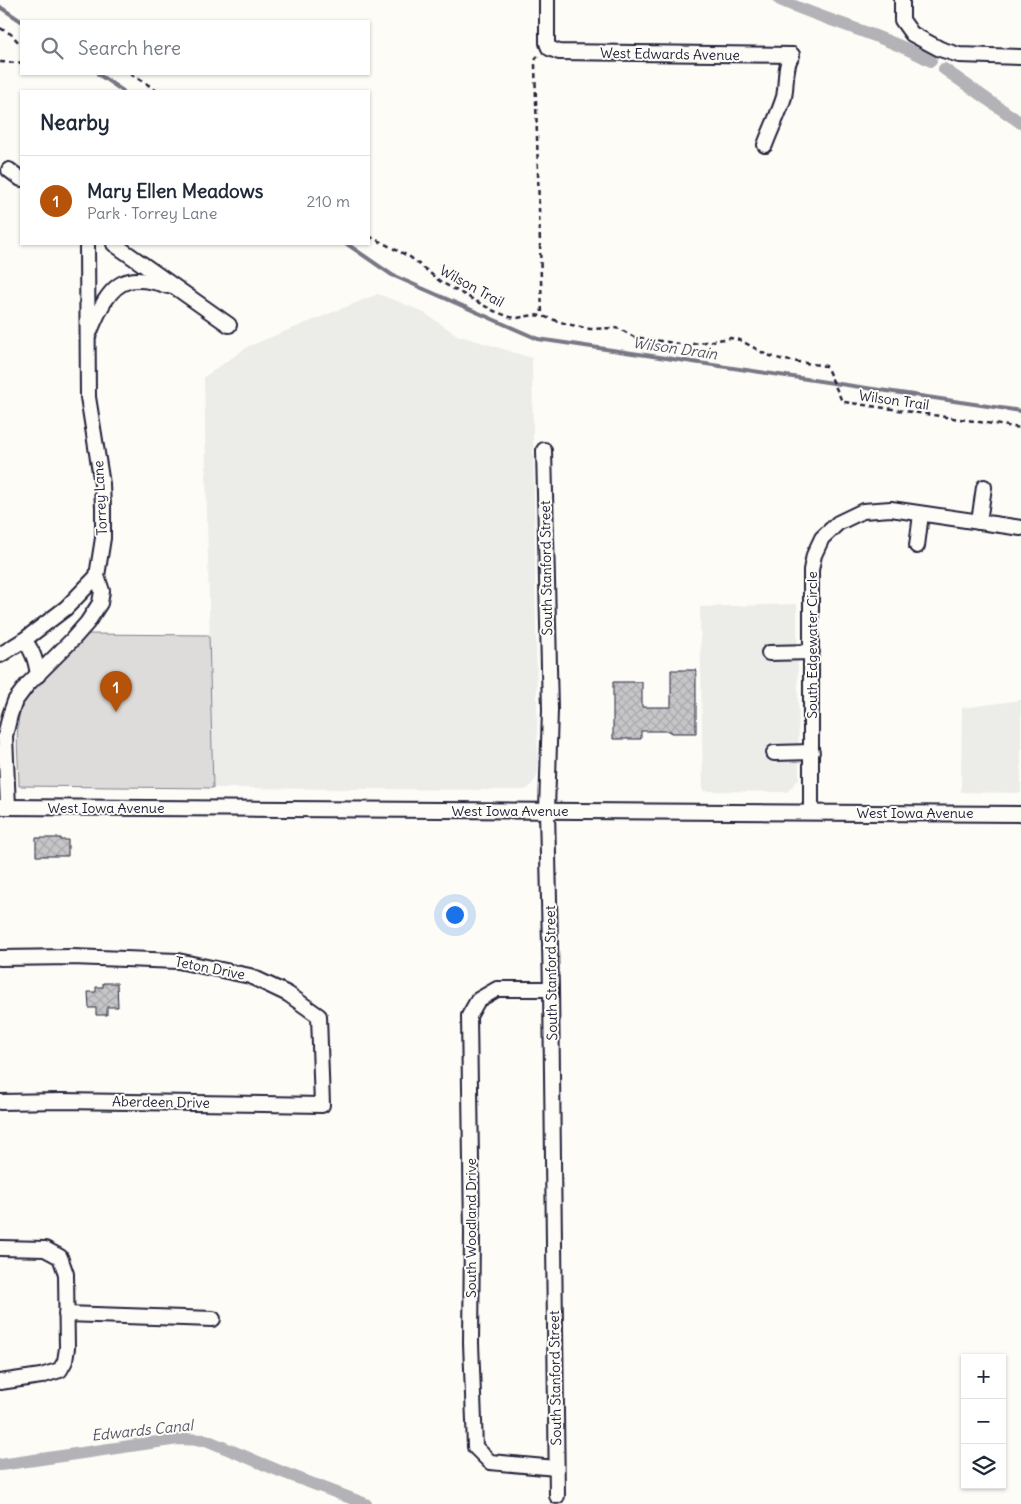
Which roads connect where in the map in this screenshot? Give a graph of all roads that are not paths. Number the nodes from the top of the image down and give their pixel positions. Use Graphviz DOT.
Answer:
graph roads {
  1 [pos="547,0"];
  2 [pos="902,0"];
  3 [pos="1021,57"];
  4 [pos="765,145"];
  5 [pos="9,170"];
  6 [pos="20,178"];
  7 [pos="87,245"];
  8 [pos="115,245"];
  9 [pos="179,289"];
  10 [pos="229,325"];
  11 [pos="87,340"];
  12 [pos="544,450"];
  13 [pos="984,487"];
  14 [pos="921,514"];
  15 [pos="979,522"];
  16 [pos="1021,528"];
  17 [pos="917,546"];
  18 [pos="97,576"];
  19 [pos="24,640"];
  20 [pos="812,652"];
  21 [pos="769,653"];
  22 [pos="0,655"];
  23 [pos="38,675"];
  24 [pos="0,716"];
  25 [pos="5,736"];
  26 [pos="812,752"];
  27 [pos="774,753"];
  28 [pos="4,807"];
  29 [pos="547,811"];
  30 [pos="811,812"];
  31 [pos="1021,814"];
  32 [pos="0,958"];
  33 [pos="551,989"];
  34 [pos="0,1102"];
  35 [pos="322,1105"];
  36 [pos="0,1248"];
  37 [pos="66,1314"];
  38 [pos="213,1319"];
  39 [pos="0,1382"];
  40 [pos="556,1468"];
  41 [pos="557,1496"];
  1 -- 4 [label="street, West Edwards Avenue"];
  2 -- 3 [label="street"];
  5 -- 6 [label="street"];
  7 -- 11 [label="street, Torrey Lane"];
  8 -- 9 [label="street"];
  9 -- 10 [label="street"];
  9 -- 11 [label="street"];
  11 -- 18 [label="street, Torrey Lane"];
  12 -- 29 [label="street, South Stanford Street"];
  13 -- 15 [label="street"];
  14 -- 15 [label="street, South Edgewater Circle"];
  14 -- 17 [label="street"];
  14 -- 20 [label="street, South Edgewater Circle"];
  15 -- 16 [label="street, South Edgewater Circle"];
  18 -- 19 [label="street"];
  18 -- 23 [label="street, Torrey Lane"];
  19 -- 22 [label="street"];
  19 -- 23 [label="street"];
  20 -- 21 [label="street"];
  20 -- 26 [label="street, South Edgewater Circle"];
  23 -- 25 [label="street, Torrey Lane"];
  24 -- 25 [label="street"];
  25 -- 28 [label="street, Torrey Lane"];
  26 -- 27 [label="street"];
  26 -- 30 [label="street, South Edgewater Circle"];
  28 -- 29 [label="street, West Iowa Avenue"];
  29 -- 30 [label="street, West Iowa Avenue"];
  29 -- 33 [label="street, South Stanford Street"];
  30 -- 31 [label="street, West Iowa Avenue"];
  32 -- 35 [label="street, Teton Drive"];
  33 -- 40 [label="street, South Stanford Street"];
  33 -- 40 [label="street, South Woodland Drive"];
  34 -- 35 [label="street, Aberdeen Drive"];
  36 -- 37 [label="street"];
  37 -- 38 [label="street"];
  37 -- 39 [label="street"];
  40 -- 41 [label="street, South Stanford Street"];
}
